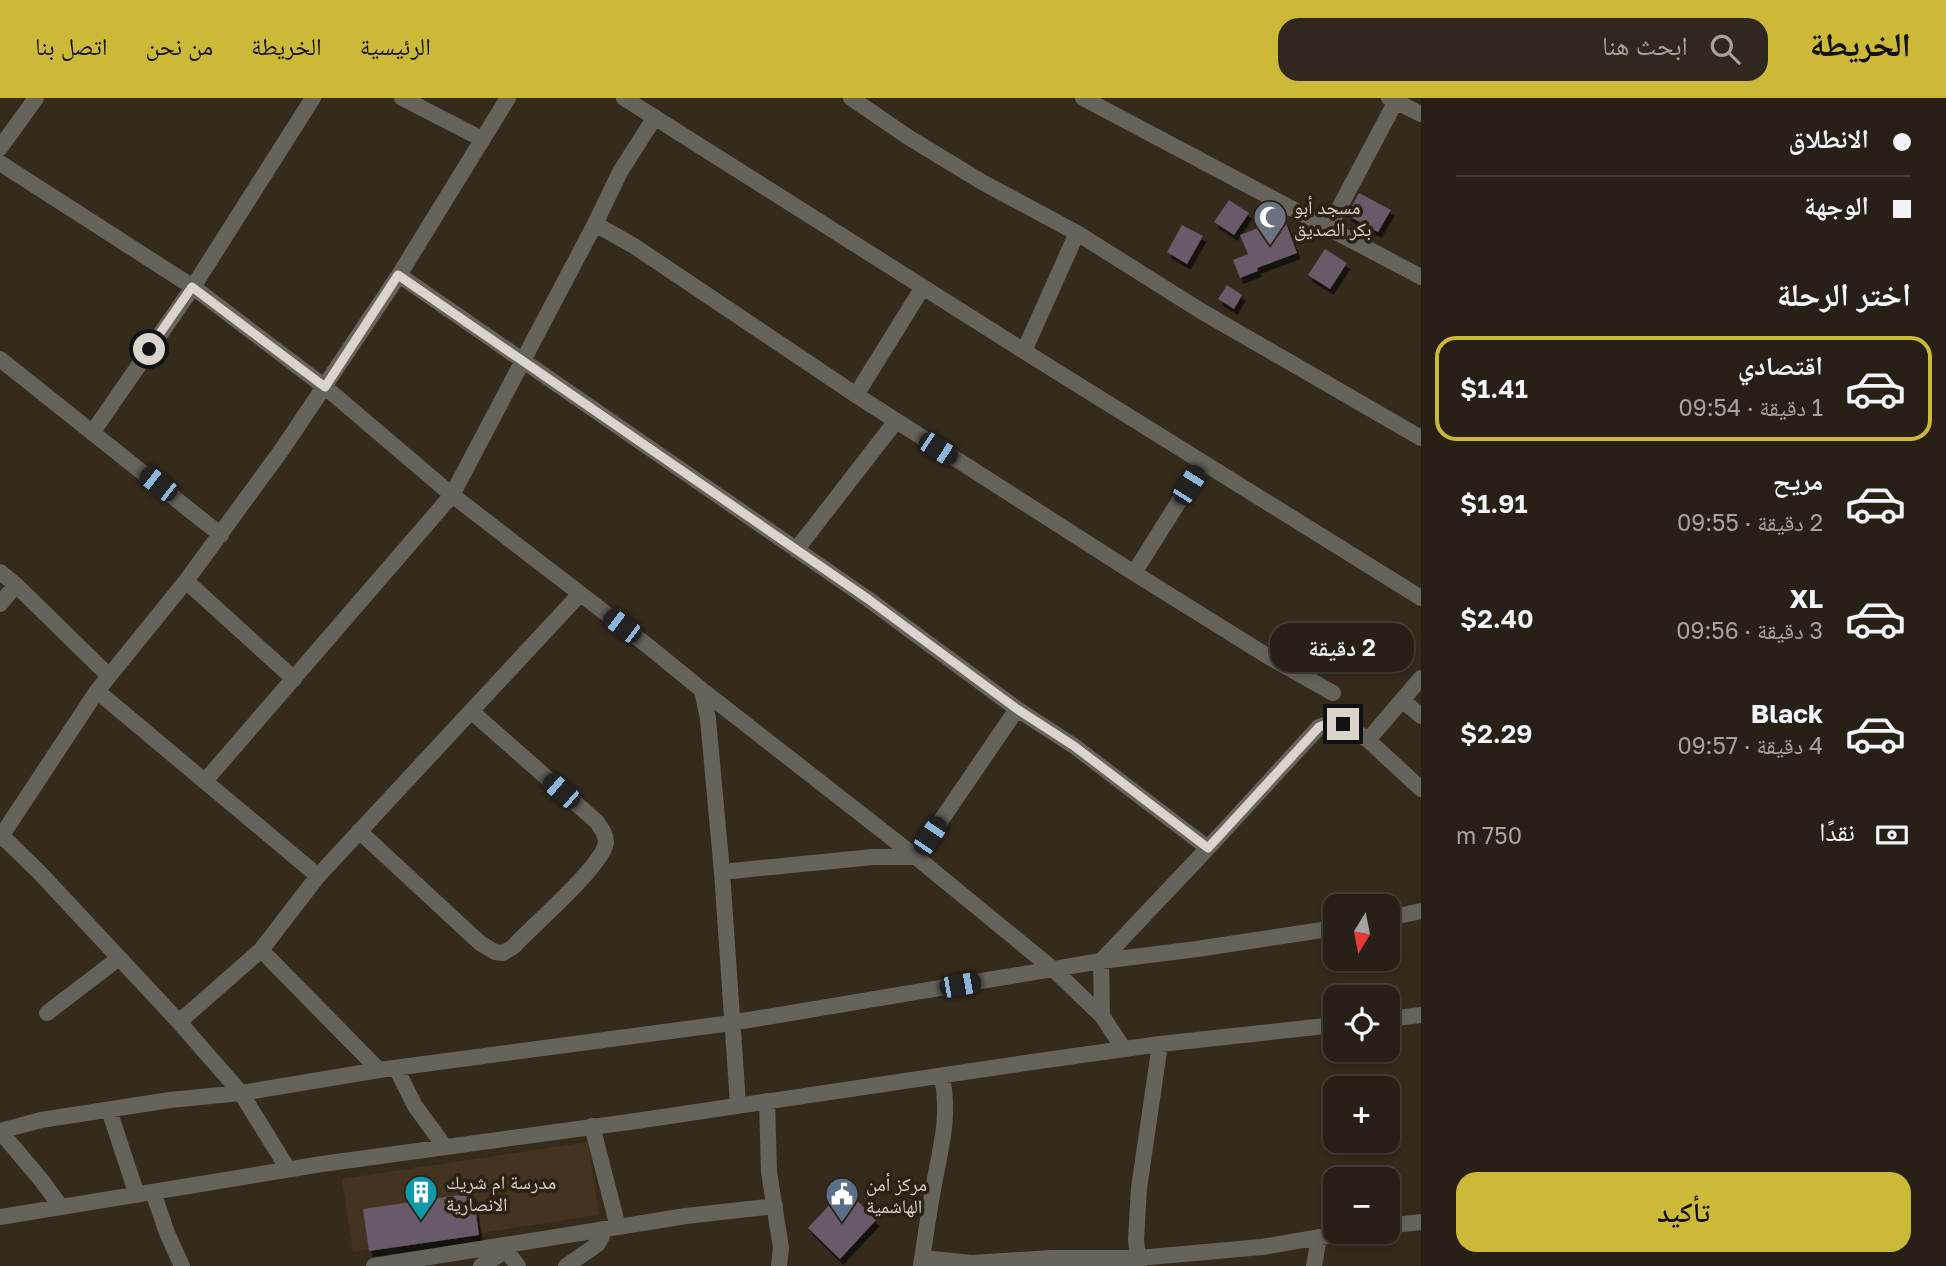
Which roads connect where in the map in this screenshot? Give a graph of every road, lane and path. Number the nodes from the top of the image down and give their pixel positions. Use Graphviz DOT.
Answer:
graph roads {
  1 [pos="36,98"];
  2 [pos="313,98"];
  3 [pos="402,98"];
  4 [pos="509,98"];
  5 [pos="624,98"];
  6 [pos="851,98"];
  7 [pos="1083,98"];
  8 [pos="1392,99"];
  9 [pos="1421,114"];
  10 [pos="656,117"];
  11 [pos="482,139"];
  12 [pos="0,148"];
  13 [pos="0,163"];
  14 [pos="595,224"];
  15 [pos="1328,229"];
  16 [pos="1077,233"];
  17 [pos="398,275"];
  18 [pos="1421,277"];
  19 [pos="192,287"];
  20 [pos="923,287"];
  21 [pos="1024,351"];
  22 [pos="0,359"];
  23 [pos="523,360"];
  24 [pos="325,387"];
  25 [pos="856,395"];
  26 [pos="896,421"];
  27 [pos="92,433"];
  28 [pos="1421,438"];
  29 [pos="1203,463"];
  30 [pos="452,495"];
  31 [pos="221,535"];
  32 [pos="796,550"];
  33 [pos="0,572"];
  34 [pos="1134,573"];
  35 [pos="186,581"];
  36 [pos="16,585"];
  37 [pos="580,594"];
  38 [pos="1421,598"];
  39 [pos="0,604"];
  40 [pos="109,676"];
  41 [pos="1421,678"];
  42 [pos="294,679"];
  43 [pos="702,690"];
  44 [pos="97,691"];
  45 [pos="1333,693"];
  46 [pos="1402,700"];
  47 [pos="1017,709"];
  48 [pos="471,711"];
  49 [pos="1421,716"];
  50 [pos="1368,740"];
  51 [pos="205,781"];
  52 [pos="1421,789"];
  53 [pos="359,831"];
  54 [pos="1,837"];
  55 [pos="1208,848"];
  56 [pos="916,857"];
  57 [pos="722,872"];
  58 [pos="318,876"];
  59 [pos="1421,911"];
  60 [pos="1400,915"];
  61 [pos="1323,930"];
  62 [pos="261,950"];
  63 [pos="119,958"];
  64 [pos="1101,961"];
  65 [pos="1054,970"];
  66 [pos="47,1013"];
  67 [pos="1421,1015"];
  68 [pos="1102,1016"];
  69 [pos="1400,1018"];
  70 [pos="179,1022"];
  71 [pos="731,1023"];
  72 [pos="1323,1026"];
  73 [pos="1160,1044"];
  74 [pos="1124,1049"];
  75 [pos="396,1068"];
  76 [pos="379,1070"];
  77 [pos="942,1076"];
  78 [pos="242,1093"];
  79 [pos="766,1101"];
  80 [pos="738,1104"];
  81 [pos="109,1110"];
  82 [pos="592,1126"];
  83 [pos="0,1131"];
  84 [pos="445,1147"];
  85 [pos="288,1169"];
  86 [pos="153,1192"];
  87 [pos="137,1195"];
  88 [pos="775,1206"];
  89 [pos="61,1207"];
  90 [pos="0,1217"];
  91 [pos="1421,1222"];
  92 [pos="1400,1225"];
  93 [pos="618,1227"];
  94 [pos="599,1230"];
  95 [pos="1323,1236"];
  96 [pos="1319,1237"];
  97 [pos="505,1248"];
  98 [pos="921,1262"];
  99 [pos="1138,1262"];
  100 [pos="182,1266"];
  101 [pos="374,1266"];
  102 [pos="481,1266"];
  103 [pos="518,1266"];
  104 [pos="566,1266"];
  105 [pos="779,1266"];
  106 [pos="1314,1266"];
  1 -- 12 [label="street"];
  2 -- 19 [label="street"];
  3 -- 11 [label="street"];
  4 -- 11 [label="street"];
  5 -- 10 [label="street"];
  6 -- 16 [label="street"];
  7 -- 15 [label="street"];
  8 -- 9 [label="street"];
  8 -- 15 [label="street"];
  10 -- 14 [label="street"];
  10 -- 20 [label="street"];
  11 -- 17 [label="street"];
  13 -- 19 [label="street"];
  14 -- 23 [label="street"];
  14 -- 25 [label="street"];
  15 -- 18 [label="street"];
  16 -- 21 [label="street"];
  16 -- 28 [label="street"];
  17 -- 23 [label="street"];
  17 -- 24 [label="street"];
  19 -- 24 [label="street"];
  19 -- 27 [label="street"];
  20 -- 21 [label="street"];
  20 -- 25 [label="street"];
  21 -- 29 [label="street"];
  22 -- 27 [label="street"];
  23 -- 30 [label="street"];
  23 -- 32 [label="street"];
  24 -- 30 [label="street"];
  24 -- 31 [label="street"];
  25 -- 26 [label="street"];
  26 -- 32 [label="street"];
  26 -- 34 [label="street"];
  27 -- 31 [label="street"];
  29 -- 34 [label="street"];
  29 -- 38 [label="street"];
  30 -- 37 [label="street"];
  30 -- 42 [label="street"];
  31 -- 35 [label="street"];
  32 -- 47 [label="street"];
  33 -- 36 [label="street"];
  34 -- 45 [label="street"];
  35 -- 40 [label="street"];
  35 -- 42 [label="street"];
  36 -- 39 [label="street"];
  36 -- 40 [label="street"];
  37 -- 43 [label="street"];
  37 -- 48 [label="street"];
  40 -- 44 [label="street"];
  41 -- 46 [label="street"];
  42 -- 51 [label="street"];
  43 -- 56 [label="street"];
  43 -- 57 [label="street"];
  44 -- 51 [label="street"];
  44 -- 54 [label="street"];
  46 -- 49 [label="street"];
  46 -- 50 [label="street"];
  47 -- 55 [label="street"];
  47 -- 56 [label="street"];
  48 -- 53 [label="street"];
  48 -- 53 [label="street"];
  50 -- 52 [label="street"];
  50 -- 55 [label="street"];
  51 -- 58 [label="street"];
  53 -- 58 [label="street"];
  54 -- 63 [label="street"];
  55 -- 64 [label="street"];
  56 -- 57 [label="street"];
  56 -- 65 [label="street"];
  57 -- 71 [label="street"];
  58 -- 62 [label="street"];
  59 -- 60 [label="street"];
  61 -- 64 [label="street"];
  62 -- 70 [label="street"];
  62 -- 76 [label="street"];
  63 -- 66 [label="street"];
  63 -- 70 [label="street"];
  64 -- 65 [label="street"];
  64 -- 68 [label="street"];
  65 -- 68 [label="street"];
  65 -- 71 [label="street"];
  67 -- 69 [label="street"];
  68 -- 74 [label="street"];
  70 -- 78 [label="street"];
  71 -- 75 [label="street"];
  71 -- 80 [label="street"];
  72 -- 73 [label="street"];
  73 -- 74 [label="street"];
  73 -- 99 [label="street"];
  74 -- 77 [label="street"];
  75 -- 76 [label="street"];
  75 -- 84 [label="street"];
  76 -- 78 [label="street"];
  77 -- 79 [label="street"];
  77 -- 98 [label="street"];
  78 -- 81 [label="street"];
  78 -- 85 [label="street"];
  79 -- 80 [label="street"];
  79 -- 88 [label="street"];
  80 -- 82 [label="street"];
  81 -- 83 [label="street"];
  81 -- 87 [label="street"];
  82 -- 84 [label="street"];
  82 -- 93 [label="street"];
  83 -- 89 [label="street"];
  84 -- 85 [label="street"];
  85 -- 86 [label="street"];
  86 -- 87 [label="street"];
  86 -- 100 [label="street"];
  87 -- 89 [label="street"];
  88 -- 93 [label="street"];
  88 -- 105 [label="street"];
  89 -- 90 [label="street"];
  91 -- 92 [label="street"];
  93 -- 94 [label="street"];
  94 -- 97 [label="street"];
  94 -- 104 [label="street"];
  95 -- 96 [label="street"];
  96 -- 99 [label="street"];
  96 -- 106 [label="street"];
  97 -- 101 [label="street"];
  97 -- 102 [label="street"];
  97 -- 103 [label="street"];
  98 -- 99 [label="street"];
}
